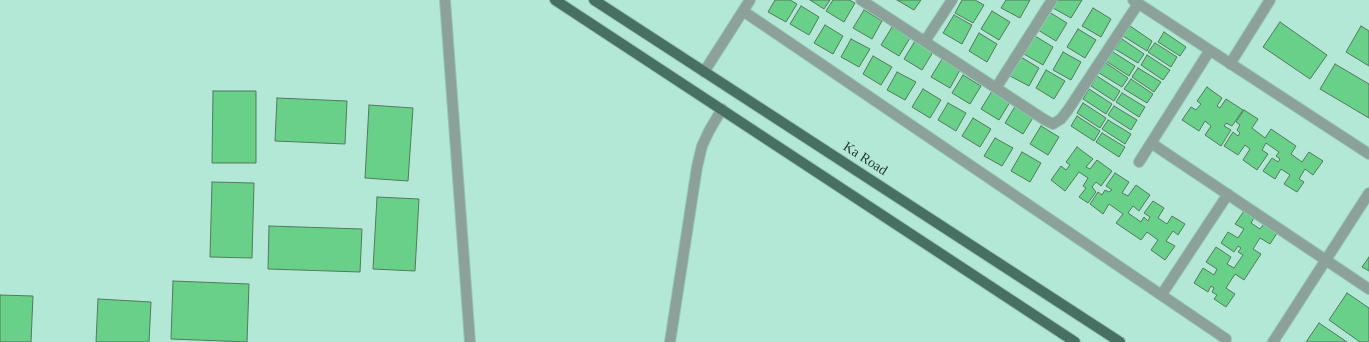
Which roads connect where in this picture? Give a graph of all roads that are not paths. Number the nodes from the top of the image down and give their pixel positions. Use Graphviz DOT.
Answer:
graph roads {
  1 [pos="445,0"];
  2 [pos="555,0"];
  3 [pos="594,0"];
  4 [pos="750,0"];
  5 [pos="861,0"];
  6 [pos="952,0"];
  7 [pos="1052,0"];
  8 [pos="1270,0"];
  9 [pos="1135,2"];
  10 [pos="743,11"];
  11 [pos="925,41"];
  12 [pos="1210,50"];
  13 [pos="1230,64"];
  14 [pos="704,72"];
  15 [pos="996,88"];
  16 [pos="722,109"];
  17 [pos="1151,143"];
  18 [pos="1369,154"];
  19 [pos="1139,162"];
  20 [pos="1369,193"];
  21 [pos="1228,194"];
  22 [pos="1326,258"];
  23 [pos="1369,288"];
  24 [pos="1162,294"];
  25 [pos="1226,339"];
  26 [pos="470,342"];
  27 [pos="670,342"];
  28 [pos="1075,342"];
  29 [pos="1120,342"];
  30 [pos="1273,342"];
  1 -- 26 [label="street"];
  2 -- 16 [label="main road"];
  3 -- 14 [label="main road, Ka Road"];
  4 -- 10 [label="street"];
  5 -- 11 [label="street"];
  6 -- 11 [label="street"];
  7 -- 15 [label="street"];
  8 -- 13 [label="street"];
  9 -- 12 [label="street"];
  9 -- 15 [label="street"];
  10 -- 14 [label="street"];
  10 -- 24 [label="street"];
  11 -- 15 [label="street"];
  12 -- 13 [label="street"];
  12 -- 17 [label="street"];
  13 -- 18 [label="street"];
  14 -- 29 [label="main road, Ka Road"];
  16 -- 27 [label="street"];
  16 -- 28 [label="main road"];
  17 -- 19 [label="street"];
  17 -- 21 [label="street"];
  20 -- 22 [label="street"];
  21 -- 22 [label="street"];
  21 -- 24 [label="street"];
  22 -- 23 [label="street"];
  22 -- 30 [label="street"];
  24 -- 25 [label="street"];
}
